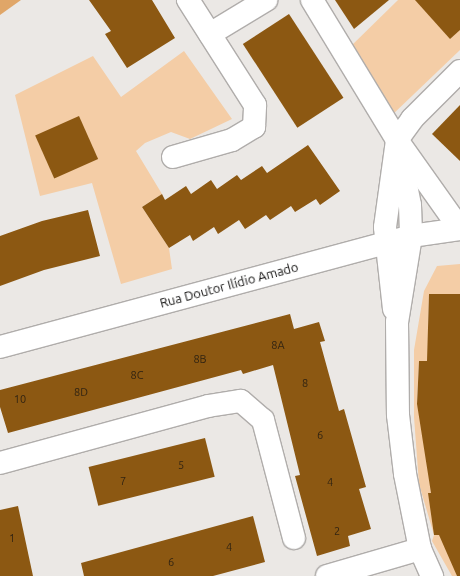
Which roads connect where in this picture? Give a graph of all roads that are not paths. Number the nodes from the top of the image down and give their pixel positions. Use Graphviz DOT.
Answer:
graph roads {
  1 [pos="188,0"];
  2 [pos="266,0"];
  3 [pos="312,0"];
  4 [pos="210,34"];
  5 [pos="460,72"];
  6 [pos="397,140"];
  7 [pos="173,157"];
  8 [pos="460,229"];
  9 [pos="411,236"];
  10 [pos="385,242"];
  11 [pos="397,322"];
  12 [pos="0,347"];
  13 [pos="0,463"];
  14 [pos="294,538"];
  15 [pos="420,549"];
  16 [pos="327,576"];
  17 [pos="432,576"];
  1 -- 4 [label="street"];
  2 -- 4 [label="street"];
  3 -- 6 [label="street"];
  4 -- 7 [label="street"];
  5 -- 6 [label="street"];
  6 -- 8 [label="street"];
  6 -- 9 [label="street"];
  6 -- 10 [label="street"];
  8 -- 9 [label="street, Rua Doutor Ilídio Amado"];
  9 -- 10 [label="street, Rua Doutor Ilídio Amado"];
  9 -- 11 [label="street"];
  10 -- 11 [label="street"];
  10 -- 12 [label="street, Rua Doutor Ilídio Amado"];
  11 -- 15 [label="street"];
  13 -- 14 [label="street"];
  15 -- 16 [label="street"];
  15 -- 17 [label="street"];
}
